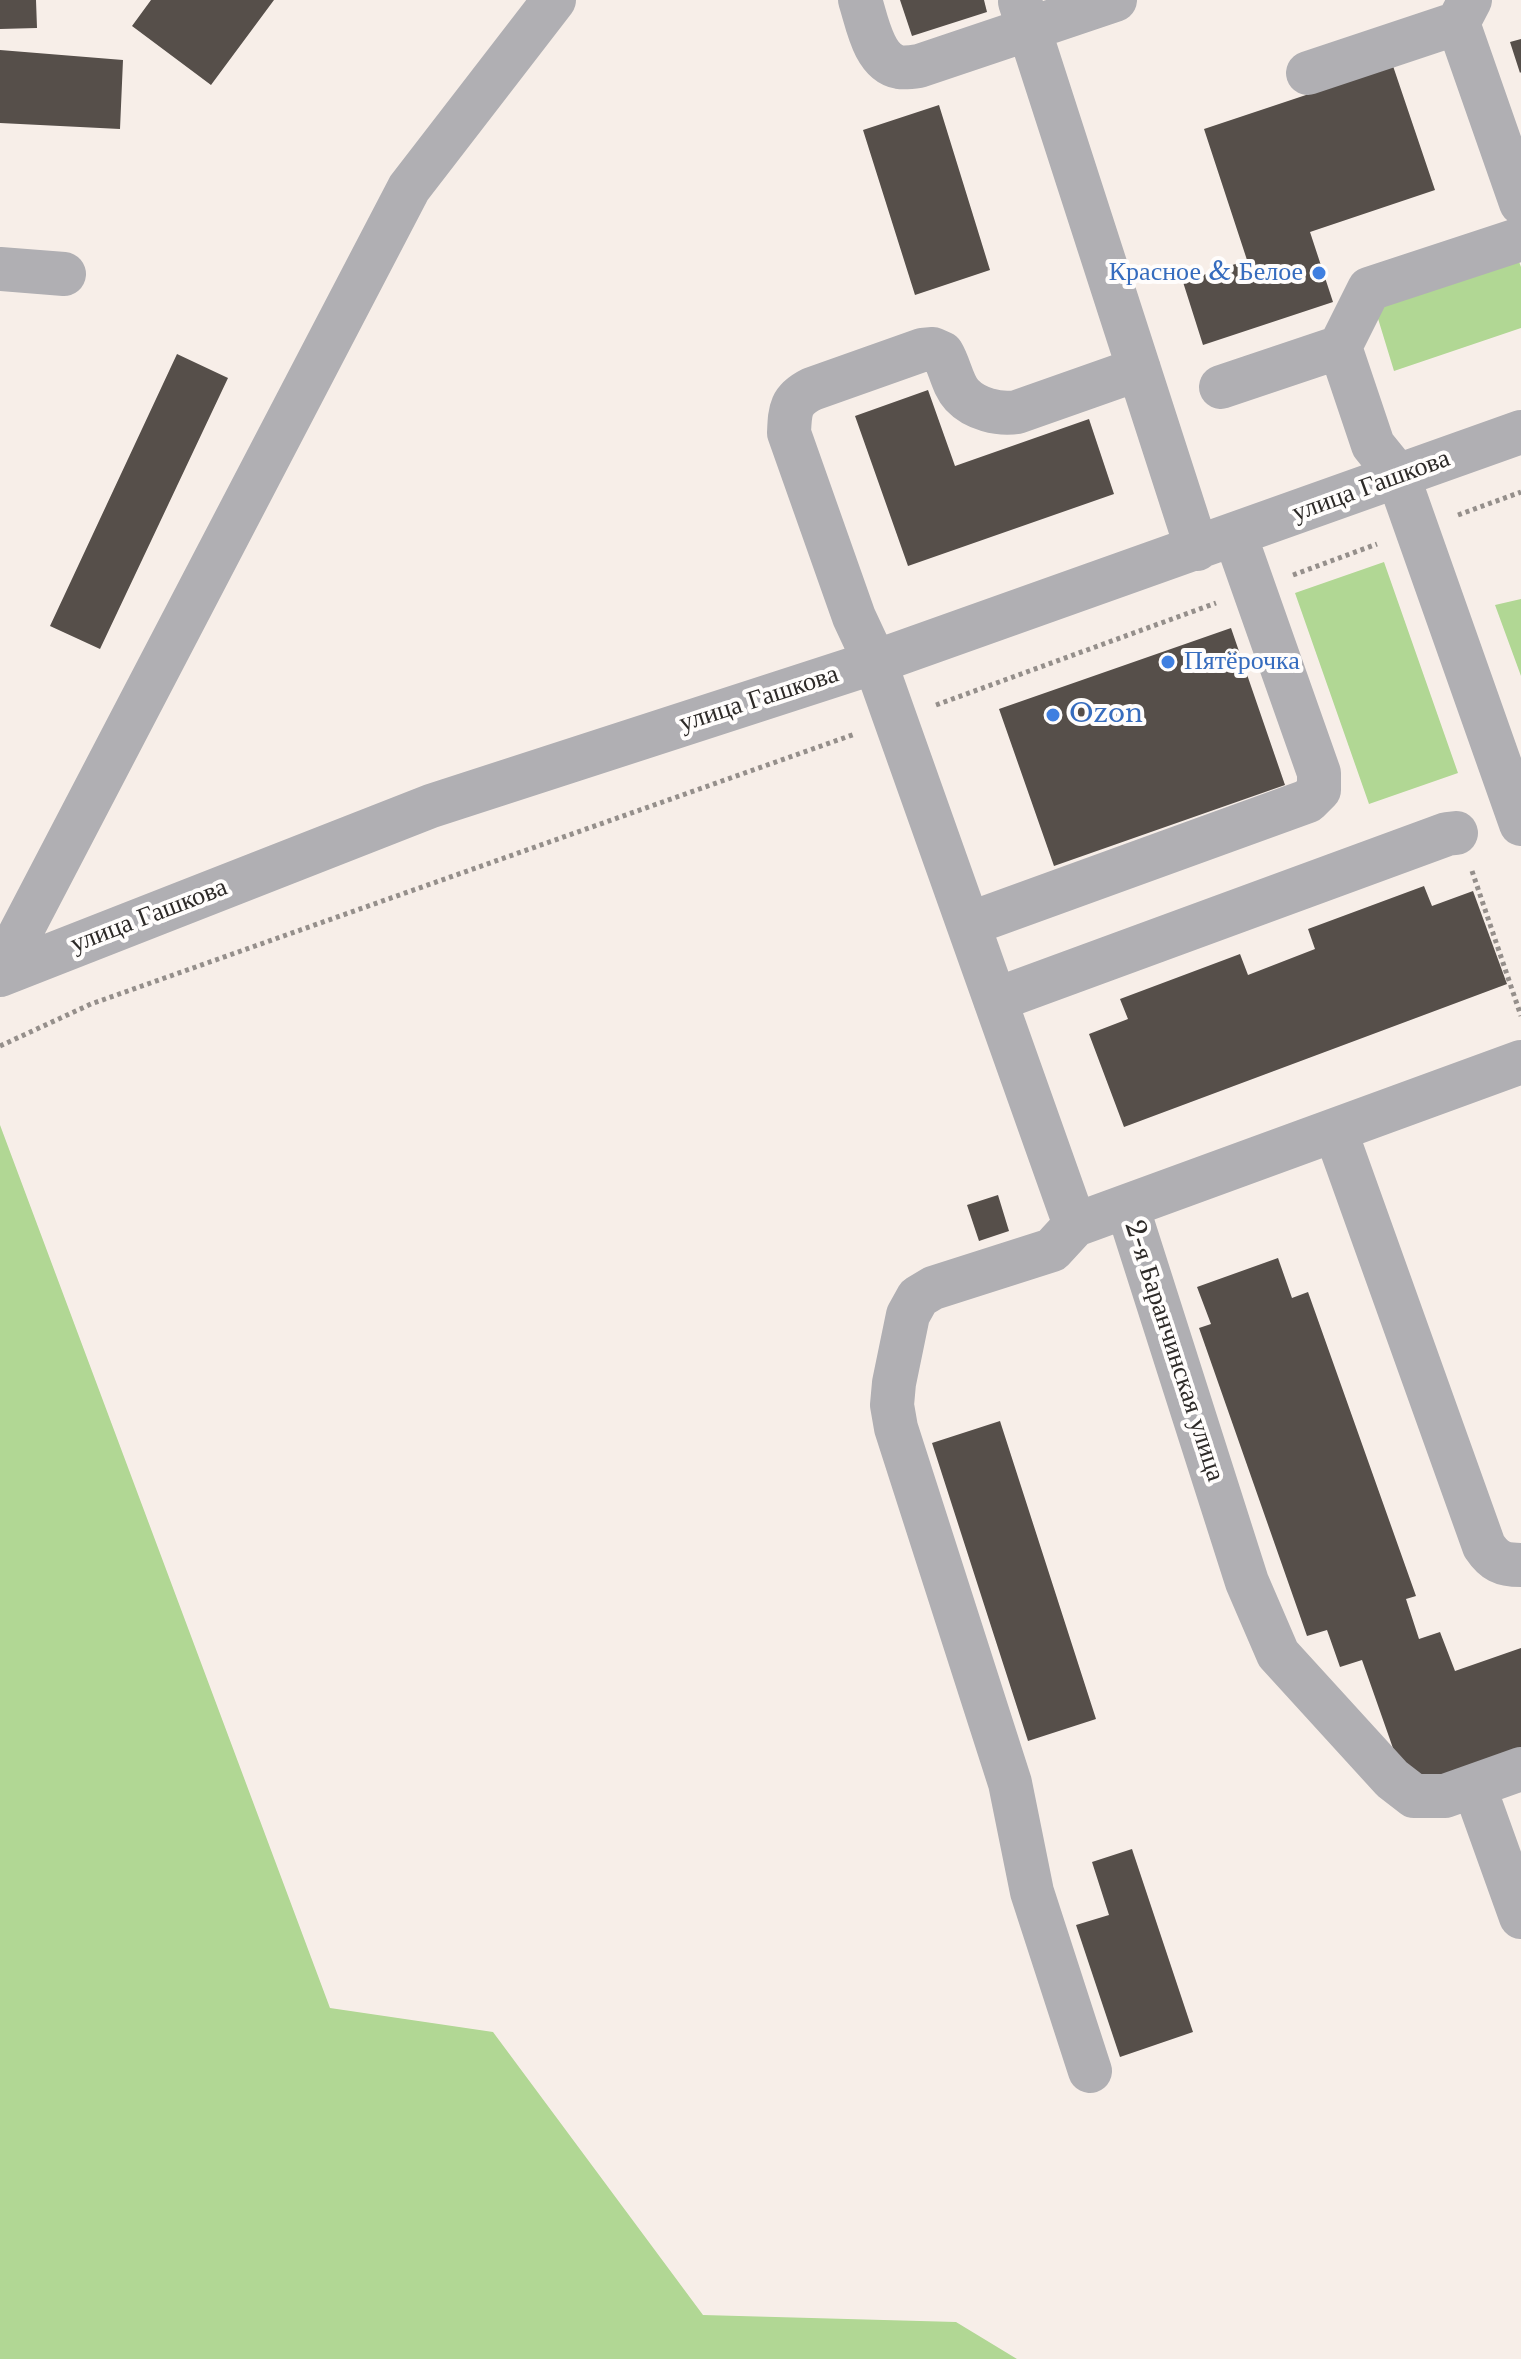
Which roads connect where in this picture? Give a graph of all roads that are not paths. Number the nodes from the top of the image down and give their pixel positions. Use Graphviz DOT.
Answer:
graph roads {
  1 [pos="554,0"];
  2 [pos="860,0"];
  3 [pos="1115,0"];
  4 [pos="1464,12"];
  5 [pos="1024,14"];
  6 [pos="1308,73"];
  7 [pos="1521,203"];
  8 [pos="1521,239"];
  9 [pos="0,269"];
  10 [pos="64,274"];
  11 [pos="1340,347"];
  12 [pos="1139,369"];
  13 [pos="1221,387"];
  14 [pos="1521,432"];
  15 [pos="1398,476"];
  16 [pos="1216,542"];
  17 [pos="875,662"];
  18 [pos="1521,824"];
  19 [pos="1456,833"];
  20 [pos="969,924"];
  21 [pos="0,974"];
  22 [pos="995,1000"];
  23 [pos="1521,1062"];
  24 [pos="1335,1130"];
  25 [pos="1127,1206"];
  26 [pos="1075,1225"];
  27 [pos="1521,1565"];
  28 [pos="1521,1769"];
  29 [pos="1474,1786"];
  30 [pos="1517,1891"];
  31 [pos="1090,2071"];
  1 -- 21 [label="street"];
  2 -- 5 [label="street"];
  3 -- 5 [label="street"];
  4 -- 6 [label="street"];
  4 -- 7 [label="street"];
  5 -- 12 [label="street"];
  8 -- 11 [label="street"];
  9 -- 10 [label="street"];
  11 -- 13 [label="street"];
  11 -- 15 [label="street"];
  12 -- 16 [label="street"];
  12 -- 17 [label="street"];
  14 -- 15 [label="street, улица Гашкова"];
  15 -- 16 [label="street, улица Гашкова"];
  15 -- 18 [label="street"];
  16 -- 17 [label="street, улица Гашкова"];
  16 -- 20 [label="street"];
  17 -- 20 [label="street"];
  17 -- 21 [label="street, улица Гашкова"];
  19 -- 22 [label="street"];
  20 -- 22 [label="street"];
  22 -- 26 [label="street"];
  23 -- 24 [label="street"];
  24 -- 25 [label="street"];
  24 -- 27 [label="street"];
  25 -- 26 [label="street, 2-я Баранчинская улица"];
  25 -- 29 [label="street, 2-я Баранчинская улица"];
  26 -- 31 [label="street"];
  28 -- 29 [label="street"];
  29 -- 30 [label="street"];
}
